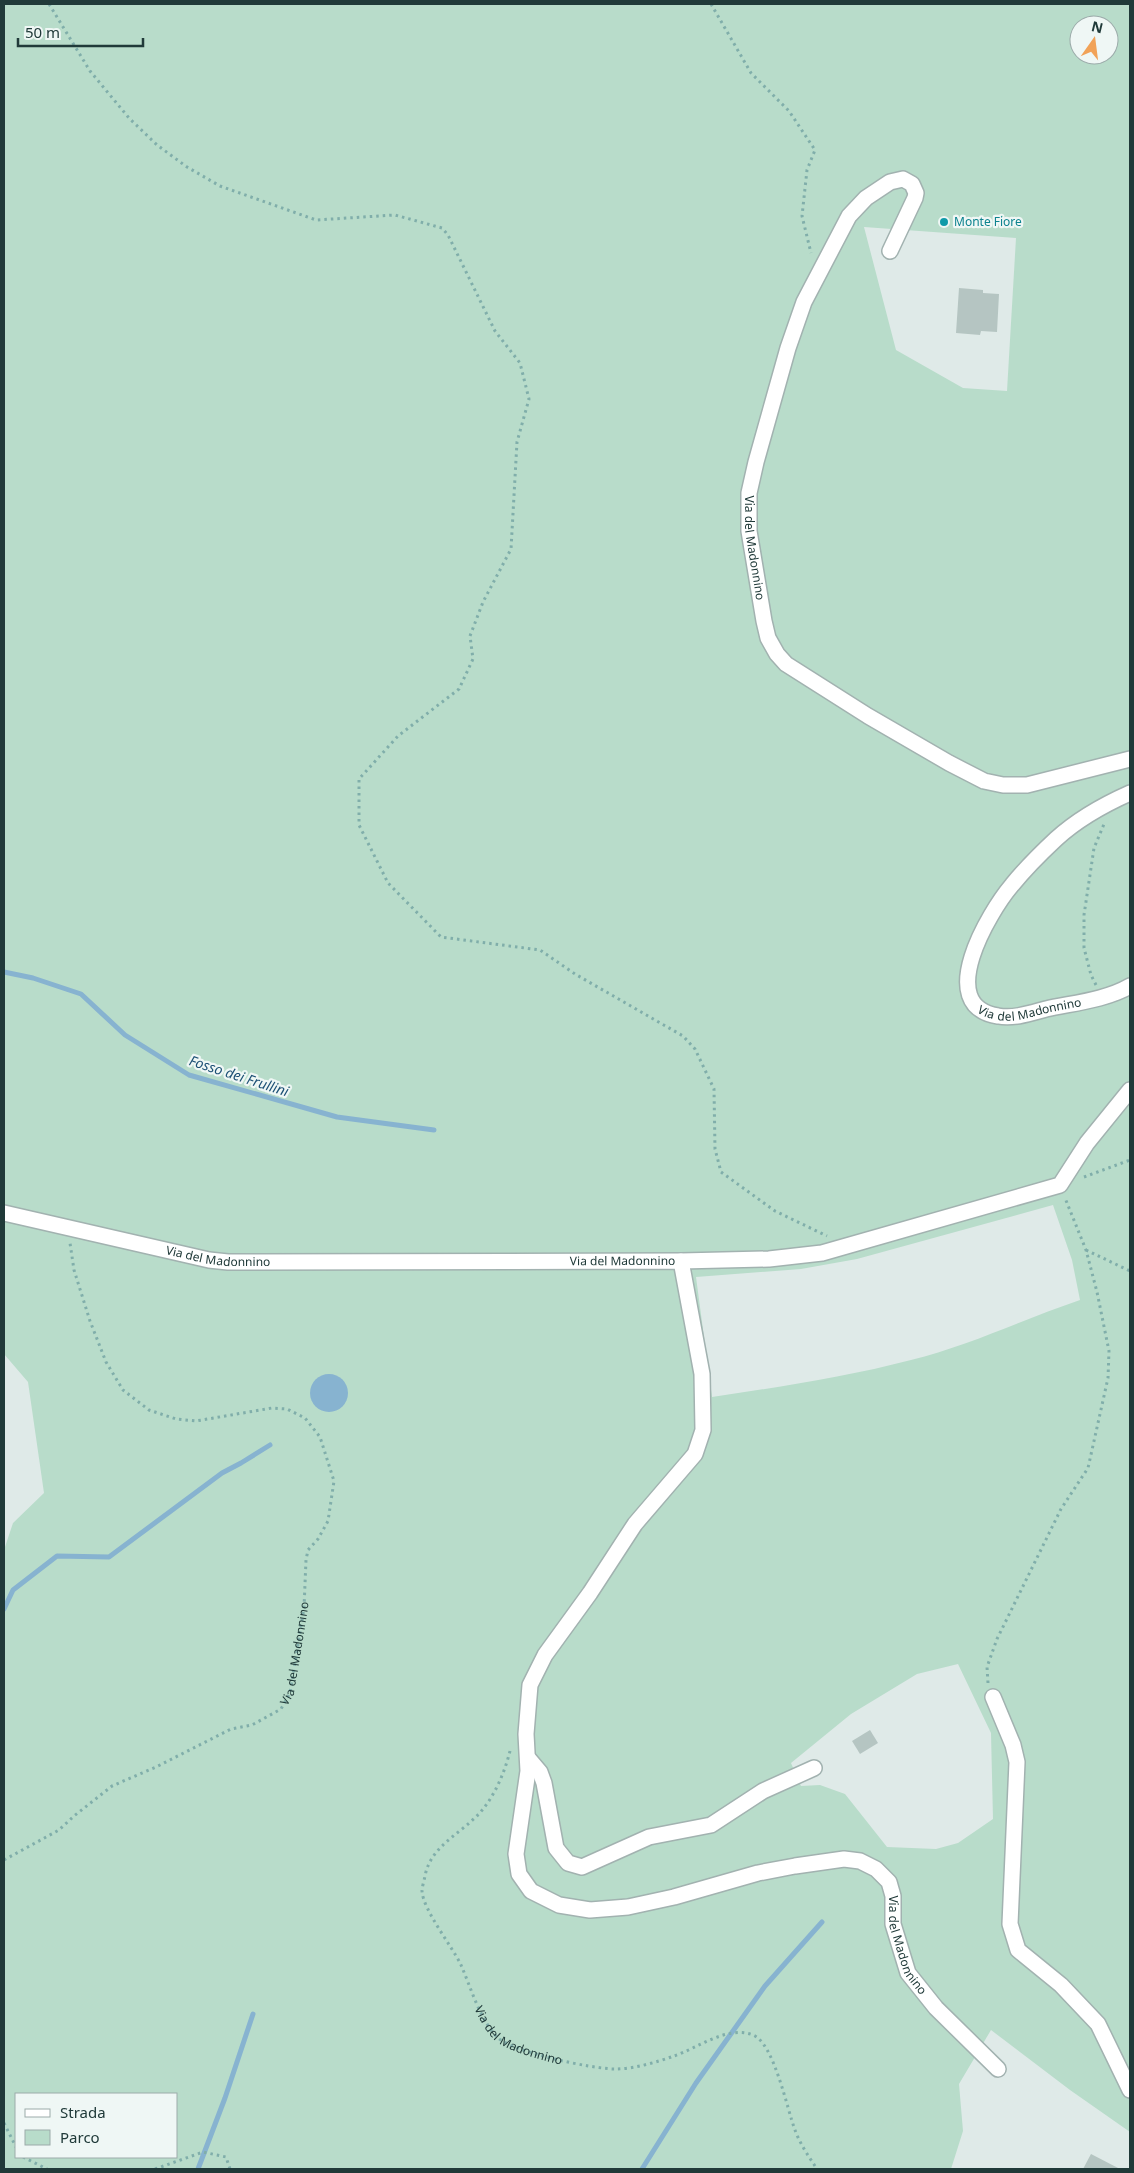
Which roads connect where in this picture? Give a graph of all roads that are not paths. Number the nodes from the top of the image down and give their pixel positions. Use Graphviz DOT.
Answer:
graph roads {
  1 [pos="890,251"];
  2 [pos="1130,759"];
  3 [pos="1130,793"];
  4 [pos="1130,986"];
  5 [pos="1130,1090"];
  6 [pos="4,1213"];
  7 [pos="681,1261"];
  8 [pos="993,1697"];
  9 [pos="528,1759"];
  10 [pos="814,1768"];
  11 [pos="998,2069"];
  12 [pos="1130,2090"];
  1 -- 2 [label="street, Via del Madonnino"];
  3 -- 4 [label="street, Via del Madonnino"];
  5 -- 7 [label="street"];
  6 -- 7 [label="street, Via del Madonnino"];
  7 -- 9 [label="street, Via del Madonnino"];
  8 -- 12 [label="street"];
  9 -- 10 [label="street"];
  9 -- 11 [label="street, Via del Madonnino"];
}
